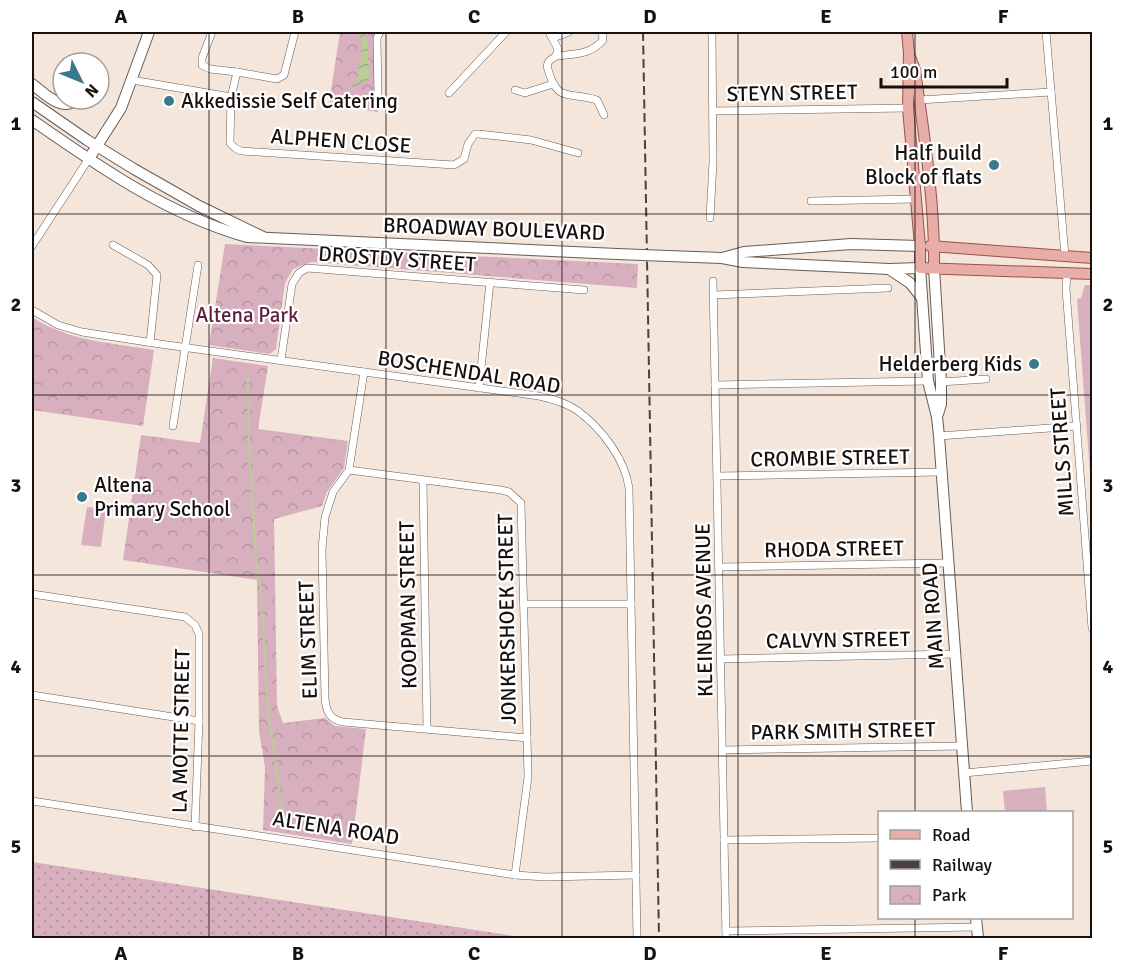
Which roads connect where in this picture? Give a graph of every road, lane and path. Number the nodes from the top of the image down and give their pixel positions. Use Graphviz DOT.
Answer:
graph roads {
  1 [pos="149,32"];
  2 [pos="212,32"];
  3 [pos="296,32"];
  4 [pos="380,32"];
  5 [pos="506,32"];
  6 [pos="569,32"];
  7 [pos="602,32"];
  8 [pos="712,32"];
  9 [pos="907,32"];
  10 [pos="1046,32"];
  11 [pos="551,35"];
  12 [pos="909,53"];
  13 [pos="556,56"];
  14 [pos="237,72"];
  15 [pos="132,80"];
  16 [pos="32,84"];
  17 [pos="553,84"];
  18 [pos="515,90"];
  19 [pos="1051,92"];
  20 [pos="448,93"];
  21 [pos="231,97"];
  22 [pos="51,98"];
  23 [pos="378,98"];
  24 [pos="919,100"];
  25 [pos="32,102"];
  26 [pos="908,108"];
  27 [pos="713,111"];
  28 [pos="604,115"];
  29 [pos="32,120"];
  30 [pos="97,146"];
  31 [pos="579,153"];
  32 [pos="88,160"];
  33 [pos="916,199"];
  34 [pos="810,201"];
  35 [pos="710,218"];
  36 [pos="263,237"];
  37 [pos="112,245"];
  38 [pos="32,246"];
  39 [pos="920,246"];
  40 [pos="935,246"];
  41 [pos="1065,256"];
  42 [pos="723,258"];
  43 [pos="1092,258"];
  44 [pos="198,265"];
  45 [pos="934,267"];
  46 [pos="920,268"];
  47 [pos="889,269"];
  48 [pos="1067,273"];
  49 [pos="1092,274"];
  50 [pos="713,281"];
  51 [pos="490,282"];
  52 [pos="888,288"];
  53 [pos="584,290"];
  54 [pos="714,295"];
  55 [pos="922,298"];
  56 [pos="32,310"];
  57 [pos="150,343"];
  58 [pos="185,347"];
  59 [pos="281,360"];
  60 [pos="364,372"];
  61 [pos="986,379"];
  62 [pos="928,381"];
  63 [pos="941,381"];
  64 [pos="715,385"];
  65 [pos="479,388"];
  66 [pos="937,417"];
  67 [pos="173,426"];
  68 [pos="1077,426"];
  69 [pos="939,436"];
  70 [pos="349,470"];
  71 [pos="941,472"];
  72 [pos="718,476"];
  73 [pos="423,481"];
  74 [pos="948,563"];
  75 [pos="719,567"];
  76 [pos="32,594"];
  77 [pos="524,604"];
  78 [pos="631,604"];
  79 [pos="1092,628"];
  80 [pos="955,654"];
  81 [pos="721,659"];
  82 [pos="32,695"];
  83 [pos="199,721"];
  84 [pos="427,728"];
  85 [pos="527,738"];
  86 [pos="963,746"];
  87 [pos="723,750"];
  88 [pos="1092,761"];
  89 [pos="964,772"];
  90 [pos="32,801"];
  91 [pos="968,811"];
  92 [pos="195,826"];
  93 [pos="878,837"];
  94 [pos="724,840"];
  95 [pos="515,875"];
  96 [pos="636,875"];
  97 [pos="976,922"];
  98 [pos="726,935"];
  99 [pos="638,939"];
  100 [pos="978,939"];
  1 -- 15 [label="main road"];
  2 -- 14 [label="street"];
  3 -- 14 [label="street"];
  4 -- 23 [label="street"];
  5 -- 20 [label="street"];
  6 -- 11 [label="street"];
  7 -- 13 [label="street"];
  8 -- 27 [label="street"];
  9 -- 12 [label="main road, MAIN ROAD"];
  10 -- 19 [label="street"];
  11 -- 13 [label="street"];
  12 -- 24 [label="main road, MAIN ROAD"];
  12 -- 26 [label="main road, MAIN ROAD"];
  13 -- 17 [label="street"];
  14 -- 21 [label="street"];
  15 -- 21 [label="street"];
  15 -- 30 [label="main road"];
  16 -- 22 [label="main road"];
  17 -- 18 [label="street"];
  17 -- 28 [label="street"];
  19 -- 24 [label="street"];
  19 -- 41 [label="street"];
  21 -- 31 [label="street, ALPHEN CLOSE"];
  24 -- 40 [label="main road, MAIN ROAD"];
  25 -- 30 [label="main road, BROADWAY BOULEVARD"];
  26 -- 27 [label="street, STEYN STREET"];
  26 -- 33 [label="main road, MAIN ROAD"];
  27 -- 35 [label="street"];
  29 -- 32 [label="main road, BROADWAY BOULEVARD"];
  30 -- 32 [label="main road"];
  30 -- 36 [label="main road, BROADWAY BOULEVARD"];
  32 -- 36 [label="main road, BROADWAY BOULEVARD"];
  32 -- 38 [label="street"];
  33 -- 34 [label="street"];
  33 -- 39 [label="main road, MAIN ROAD"];
  36 -- 42 [label="main road, BROADWAY BOULEVARD, bridge"];
  37 -- 57 [label="street"];
  39 -- 40 [label="main road, BROADWAY BOULEVARD"];
  39 -- 42 [label="main road, BROADWAY BOULEVARD"];
  39 -- 46 [label="main road, MAIN ROAD"];
  40 -- 41 [label="main road, BROADWAY BOULEVARD"];
  40 -- 45 [label="main road, MAIN ROAD"];
  41 -- 43 [label="main road, BROADWAY BOULEVARD"];
  42 -- 47 [label="main road, BROADWAY BOULEVARD"];
  44 -- 58 [label="street"];
  45 -- 46 [label="main road, BROADWAY BOULEVARD"];
  45 -- 48 [label="main road, BROADWAY BOULEVARD"];
  45 -- 63 [label="main road, MAIN ROAD"];
  46 -- 47 [label="main road, BROADWAY BOULEVARD"];
  46 -- 55 [label="main road, MAIN ROAD"];
  47 -- 55 [label="main road"];
  48 -- 49 [label="main road, BROADWAY BOULEVARD"];
  48 -- 68 [label="street, MILLS STREET"];
  50 -- 54 [label="street, KLEINBOS AVENUE"];
  51 -- 53 [label="street, DROSTDY STREET"];
  51 -- 59 [label="street, DROSTDY STREET"];
  51 -- 65 [label="street"];
  52 -- 54 [label="street"];
  54 -- 64 [label="street, KLEINBOS AVENUE"];
  55 -- 62 [label="main road, MAIN ROAD"];
  56 -- 57 [label="street, BOSCHENDAL ROAD"];
  57 -- 58 [label="street, BOSCHENDAL ROAD"];
  58 -- 59 [label="street, BOSCHENDAL ROAD"];
  58 -- 67 [label="street"];
  59 -- 60 [label="street, BOSCHENDAL ROAD"];
  60 -- 65 [label="street, BOSCHENDAL ROAD"];
  60 -- 70 [label="street, ELIM STREET"];
  61 -- 63 [label="street"];
  62 -- 64 [label="street"];
  62 -- 66 [label="main road, MAIN ROAD"];
  63 -- 66 [label="main road, MAIN ROAD"];
  64 -- 72 [label="street, KLEINBOS AVENUE"];
  65 -- 78 [label="street, BOSCHENDAL ROAD"];
  66 -- 69 [label="main road, MAIN ROAD"];
  68 -- 69 [label="street"];
  68 -- 79 [label="street, MILLS STREET"];
  69 -- 71 [label="main road, MAIN ROAD"];
  70 -- 73 [label="street, JONKERSHOEK STREET"];
  70 -- 84 [label="street, ELIM STREET"];
  71 -- 72 [label="street, CROMBIE STREET"];
  71 -- 74 [label="main road, MAIN ROAD"];
  72 -- 75 [label="street, KLEINBOS AVENUE"];
  73 -- 77 [label="street, JONKERSHOEK STREET"];
  73 -- 84 [label="street, KOOPMAN STREET"];
  74 -- 75 [label="street, RHODA STREET"];
  74 -- 80 [label="main road, MAIN ROAD"];
  75 -- 81 [label="street, KLEINBOS AVENUE"];
  76 -- 83 [label="street, LA MOTTE STREET"];
  77 -- 78 [label="street"];
  77 -- 85 [label="street, JONKERSHOEK STREET"];
  78 -- 96 [label="street, BOSCHENDAL ROAD"];
  80 -- 81 [label="street, CALVYN STREET"];
  80 -- 86 [label="main road, MAIN ROAD"];
  81 -- 87 [label="street, KLEINBOS AVENUE"];
  82 -- 83 [label="street"];
  83 -- 92 [label="street, LA MOTTE STREET"];
  84 -- 85 [label="street, ELIM STREET"];
  85 -- 95 [label="street, JONKERSHOEK STREET"];
  86 -- 87 [label="street, PARK SMITH STREET"];
  86 -- 89 [label="main road, MAIN ROAD"];
  87 -- 94 [label="street, KLEINBOS AVENUE"];
  88 -- 89 [label="street"];
  89 -- 91 [label="main road, MAIN ROAD"];
  90 -- 92 [label="street, ALTENA ROAD"];
  92 -- 95 [label="street, ALTENA ROAD"];
  93 -- 94 [label="street"];
  94 -- 98 [label="street, KLEINBOS AVENUE"];
  95 -- 96 [label="street, ALTENA ROAD"];
  96 -- 99 [label="street, BOSCHENDAL ROAD"];
  97 -- 98 [label="street"];
  97 -- 100 [label="main road"];
}
